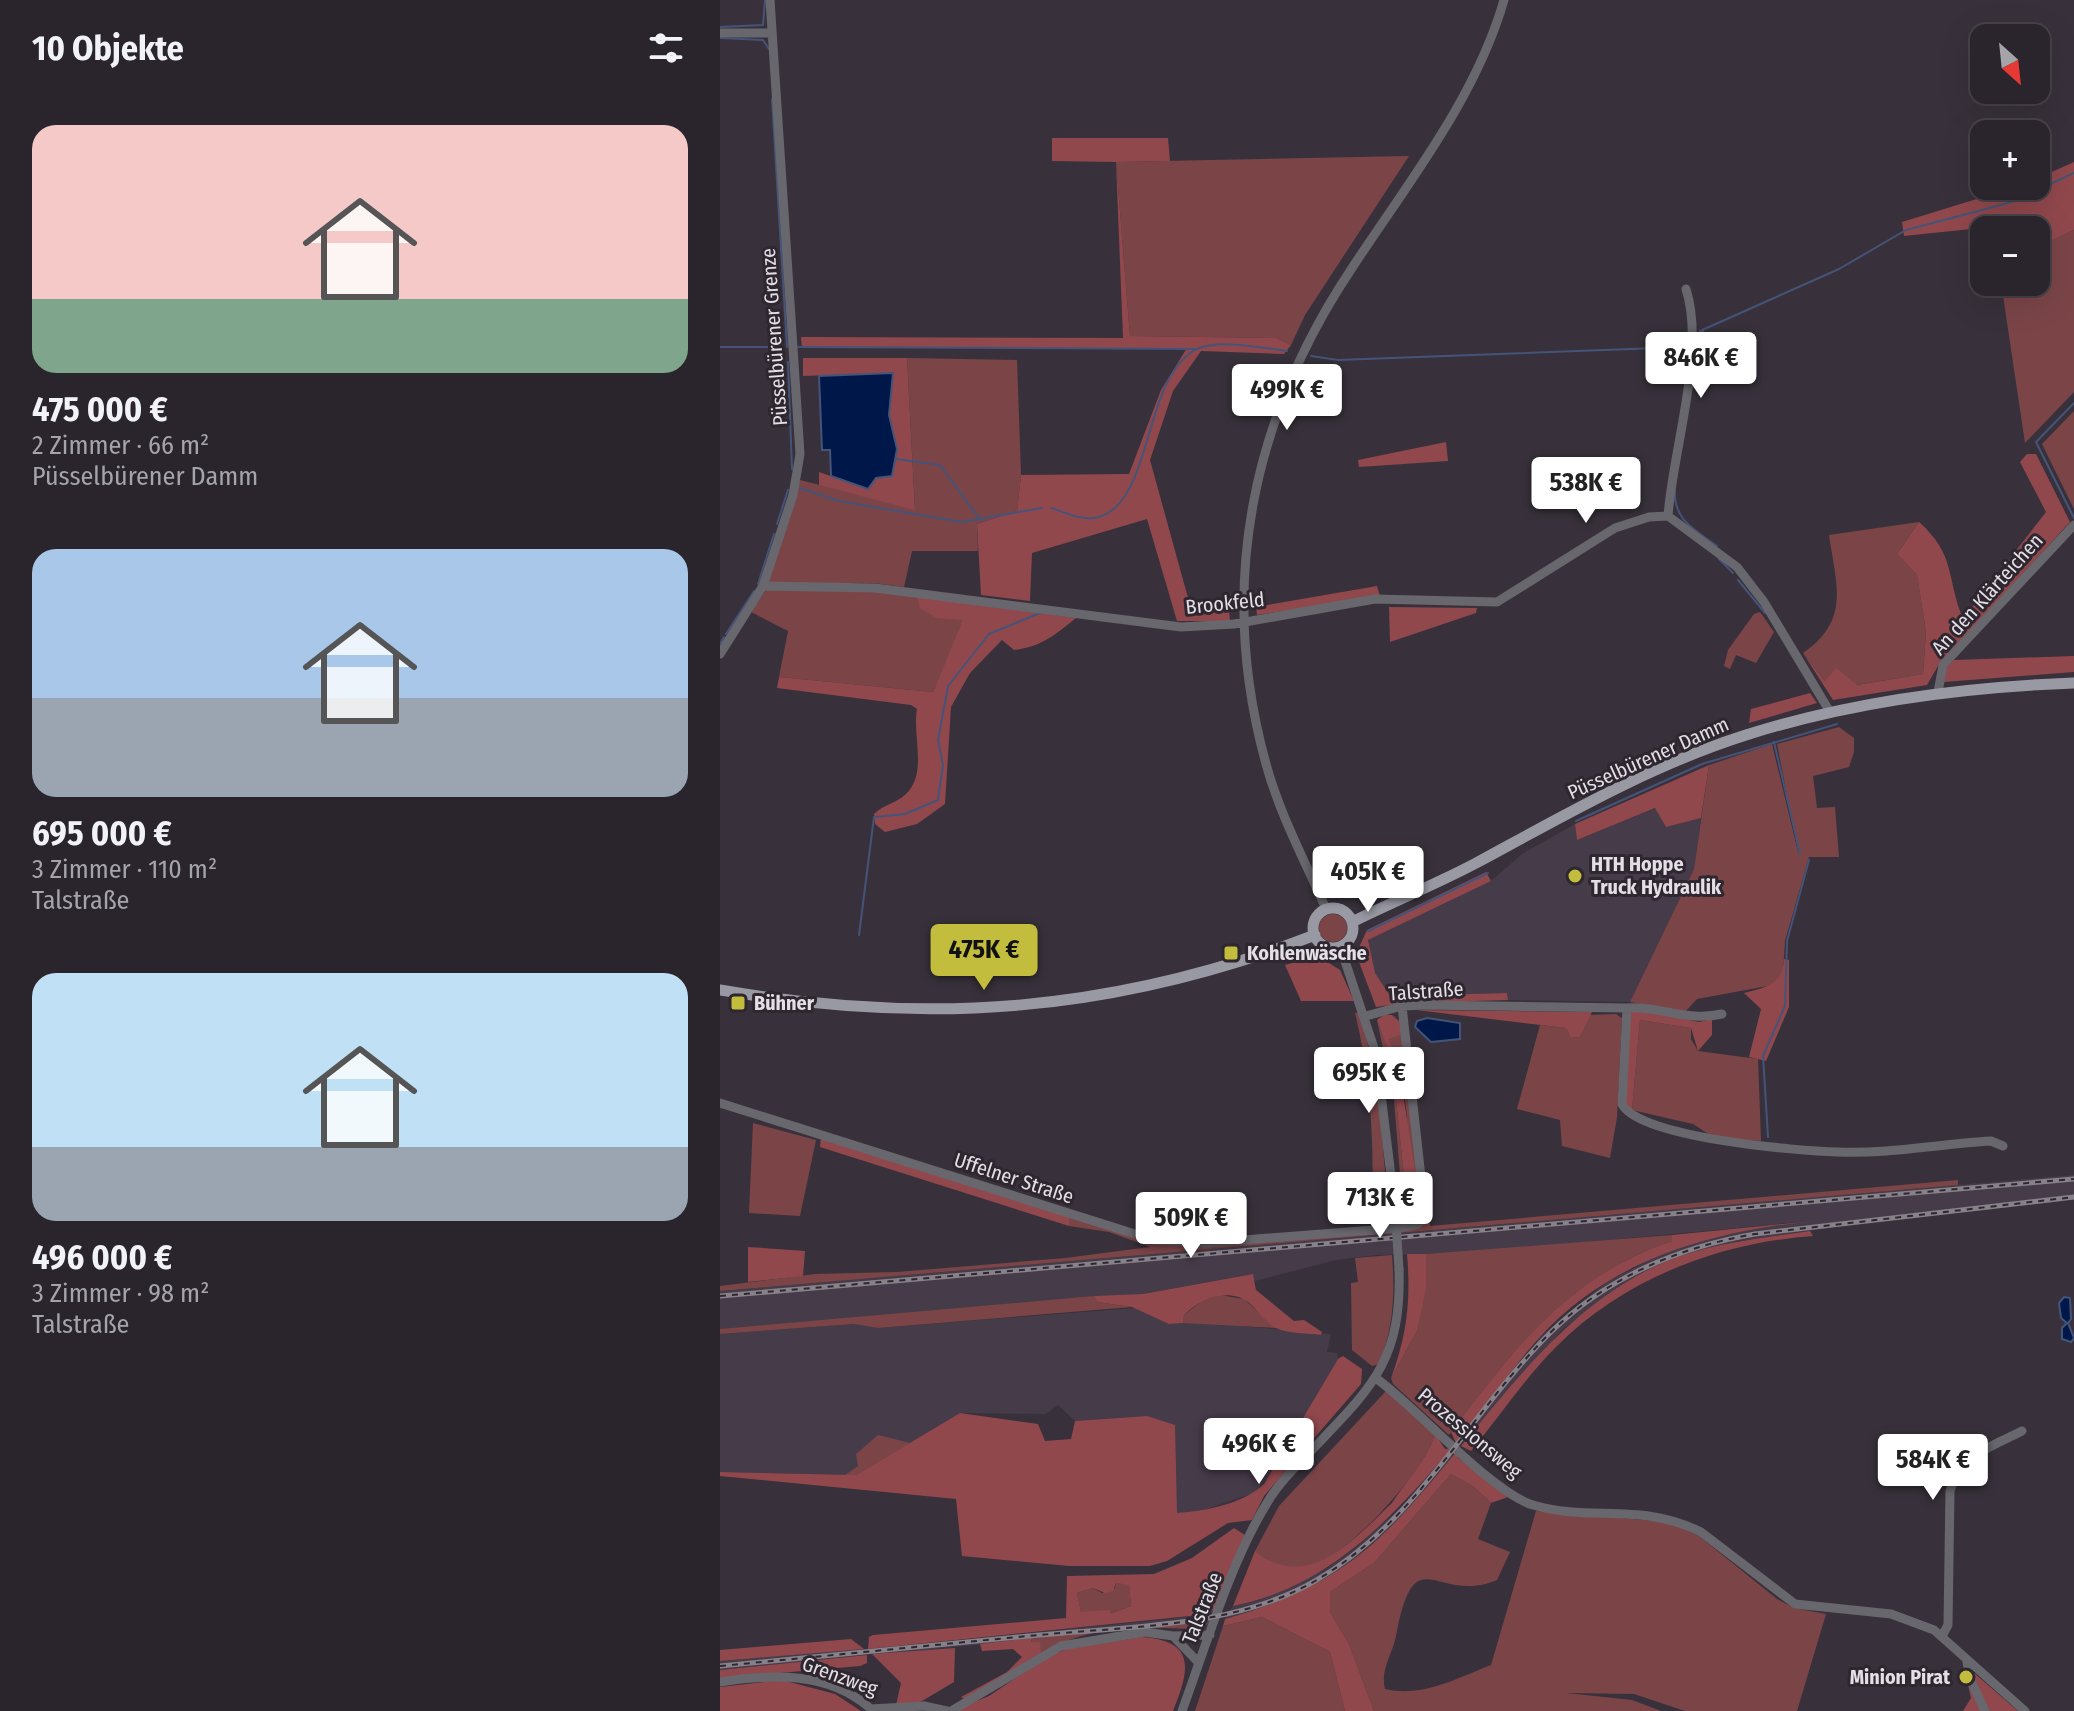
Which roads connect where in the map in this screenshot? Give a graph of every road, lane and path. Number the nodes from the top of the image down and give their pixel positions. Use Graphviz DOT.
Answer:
graph roads {
  1 [pos="770,0"];
  2 [pos="1504,0"];
  3 [pos="720,33"];
  4 [pos="771,33"];
  5 [pos="1686,289"];
  6 [pos="1668,516"];
  7 [pos="2074,525"];
  8 [pos="763,586"];
  9 [pos="1243,622"];
  10 [pos="720,654"];
  11 [pos="2074,683"];
  12 [pos="1938,692"];
  13 [pos="1830,712"];
  14 [pos="1326,909"];
  15 [pos="1352,922"];
  16 [pos="1315,935"];
  17 [pos="1340,946"];
  18 [pos="720,990"];
  19 [pos="1402,1006"];
  20 [pos="1627,1008"];
  21 [pos="1722,1014"];
  22 [pos="1366,1016"];
  23 [pos="720,1103"];
  24 [pos="2003,1146"];
  25 [pos="1377,1379"];
  26 [pos="2022,1431"];
  27 [pos="1210,1635"];
  28 [pos="1173,1636"];
  29 [pos="1942,1636"];
  30 [pos="1967,1662"];
  31 [pos="1199,1663"];
  32 [pos="720,1682"];
  33 [pos="949,1711"];
  34 [pos="1182,1711"];
  35 [pos="1985,1711"];
  36 [pos="2025,1711"];
  1 -- 4 [label="street, Püsselbürener Grenze"];
  2 -- 9 [label="street"];
  3 -- 4 [label="street"];
  4 -- 8 [label="street, Püsselbürener Grenze"];
  5 -- 6 [label="street"];
  6 -- 9 [label="street, Brookfeld"];
  6 -- 13 [label="street"];
  7 -- 12 [label="street, An den Klärteichen"];
  8 -- 9 [label="street, Brookfeld"];
  8 -- 10 [label="street, Püsselbürener Grenze"];
  9 -- 14 [label="street"];
  11 -- 12 [label="main road, Püsselbürener Damm"];
  12 -- 13 [label="main road, Püsselbürener Damm"];
  13 -- 15 [label="main road, Püsselbürener Damm"];
  14 -- 15 [label="main road"];
  14 -- 16 [label="main road"];
  15 -- 17 [label="main road"];
  16 -- 17 [label="main road"];
  16 -- 18 [label="main road"];
  17 -- 22 [label="street"];
  19 -- 20 [label="street, Talstraße"];
  19 -- 22 [label="street, Talstraße"];
  19 -- 23 [label="street, Uffelner Straße"];
  20 -- 21 [label="street, Talstraße"];
  20 -- 24 [label="street"];
  22 -- 25 [label="street, Talstraße, bridge"];
  25 -- 27 [label="street, Talstraße"];
  25 -- 29 [label="street, Prozessionsweg"];
  26 -- 29 [label="street"];
  27 -- 28 [label="street"];
  27 -- 31 [label="street, Talstraße"];
  28 -- 31 [label="street"];
  28 -- 33 [label="street"];
  29 -- 30 [label="street, Prozessionsweg"];
  30 -- 35 [label="street"];
  30 -- 36 [label="street, Prozessionsweg"];
  31 -- 34 [label="street, Talstraße"];
  32 -- 33 [label="street, Grenzweg"];
}
